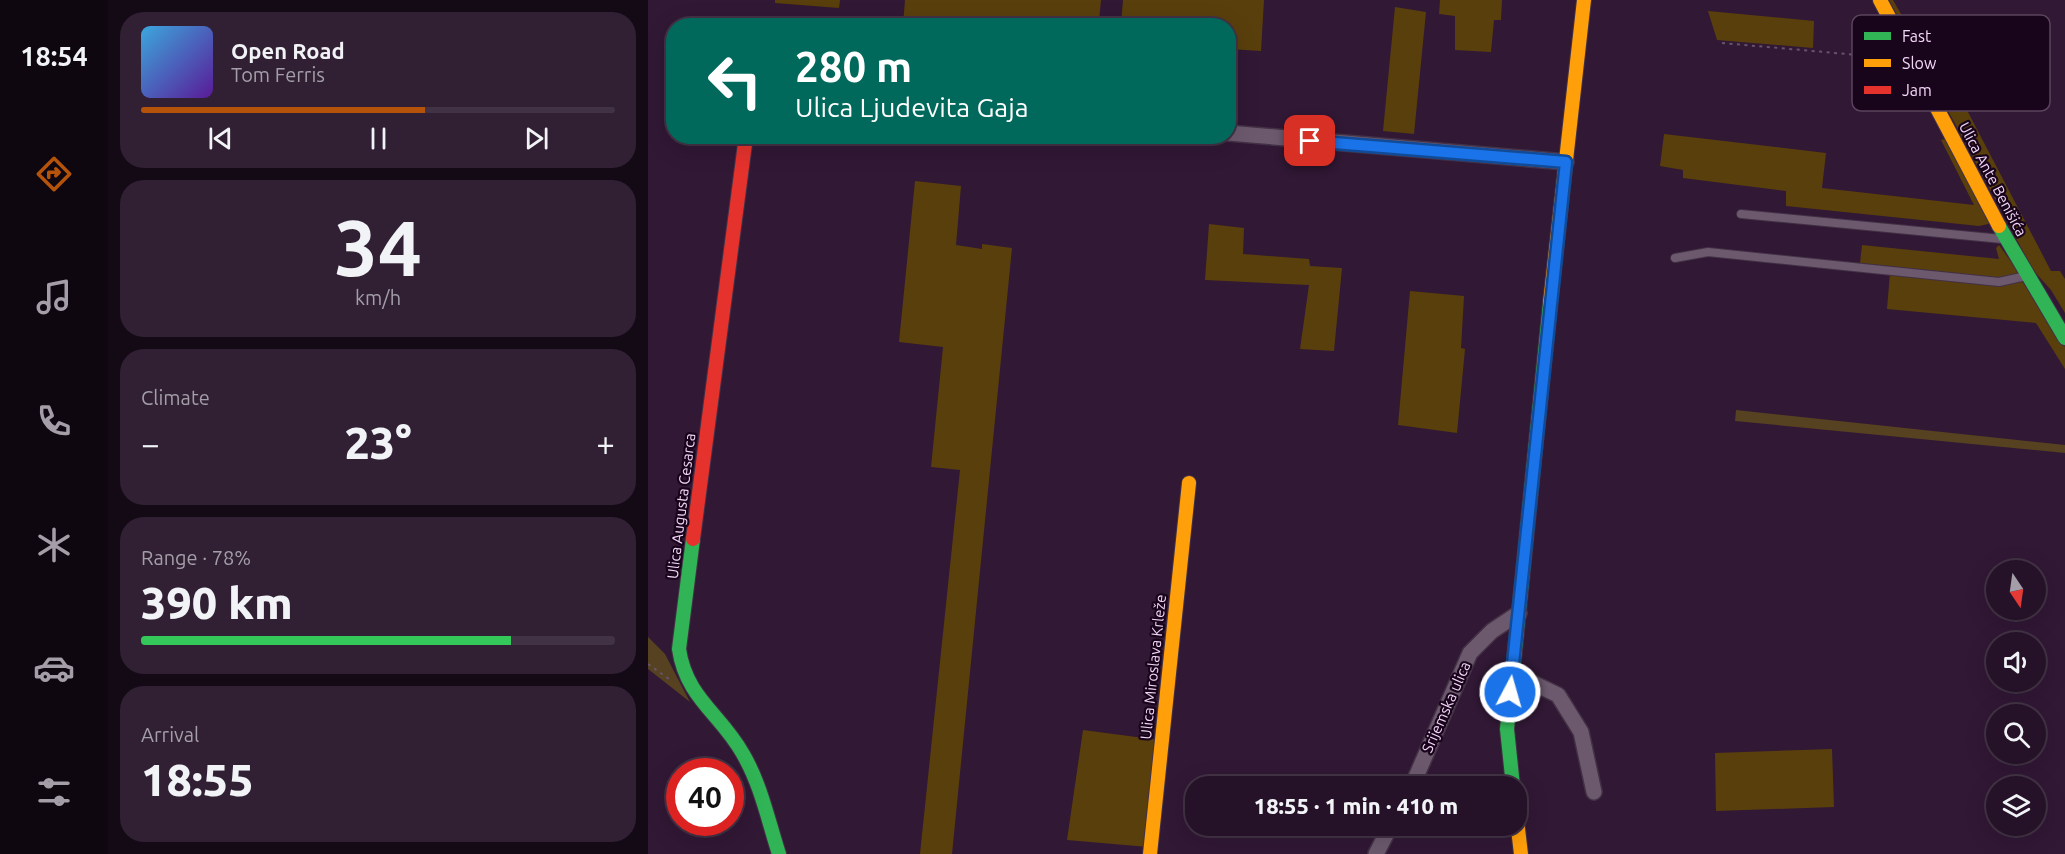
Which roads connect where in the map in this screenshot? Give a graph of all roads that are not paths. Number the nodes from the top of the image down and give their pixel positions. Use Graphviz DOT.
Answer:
graph roads {
  1 [pos="1584,0"];
  2 [pos="1880,0"];
  3 [pos="1888,15"];
  4 [pos="1939,111"];
  5 [pos="1236,134"];
  6 [pos="745,144"];
  7 [pos="1566,162"];
  8 [pos="1741,214"];
  9 [pos="2006,239"];
  10 [pos="1675,258"];
  11 [pos="2027,276"];
  12 [pos="2065,338"];
  13 [pos="1189,483"];
  14 [pos="1519,614"];
  15 [pos="1512,673"];
  16 [pos="1416,776"];
  17 [pos="1512,776"];
  18 [pos="1594,792"];
  19 [pos="1385,836"];
  20 [pos="1519,836"];
  21 [pos="779,854"];
  22 [pos="1150,854"];
  23 [pos="1376,854"];
  24 [pos="1521,854"];
  1 -- 7 [label="street"];
  2 -- 3 [label="street, Ulica Ante Benišića"];
  4 -- 9 [label="street, Ulica Ante Benišića"];
  5 -- 7 [label="street"];
  6 -- 21 [label="street, Ulica Augusta Cesarca"];
  7 -- 14 [label="street"];
  8 -- 9 [label="lane"];
  9 -- 11 [label="street, Ulica Ante Benišića"];
  10 -- 11 [label="lane"];
  11 -- 12 [label="street, Ulica Ante Benišića"];
  13 -- 22 [label="street, Ulica Miroslava Krleže"];
  14 -- 15 [label="street"];
  14 -- 16 [label="street, Srijemska ulica"];
  15 -- 17 [label="street"];
  15 -- 18 [label="street"];
  19 -- 23 [label="street"];
  20 -- 24 [label="street"];
}
